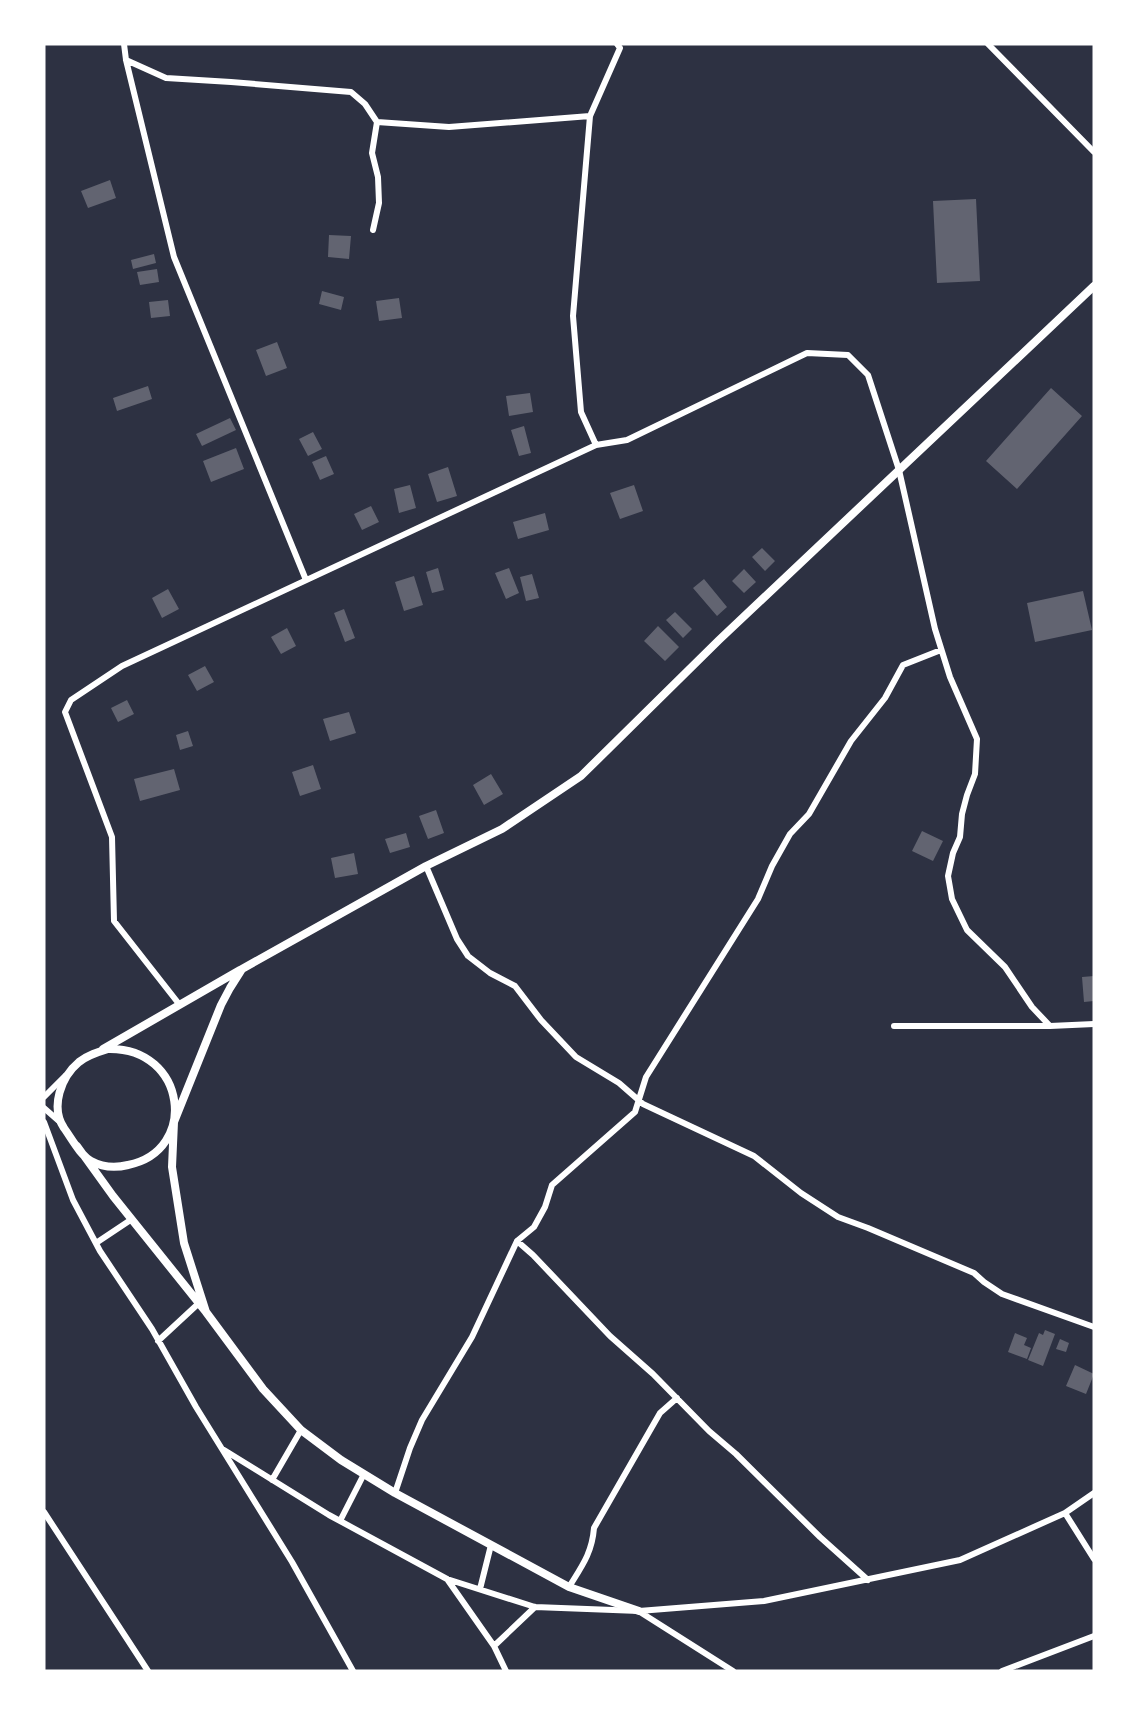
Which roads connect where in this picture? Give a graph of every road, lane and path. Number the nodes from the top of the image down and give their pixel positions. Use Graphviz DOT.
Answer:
graph roads {
  1 [pos="124,44"];
  2 [pos="617,44"];
  3 [pos="988,44"];
  4 [pos="126,60"];
  5 [pos="590,116"];
  6 [pos="377,122"];
  7 [pos="1094,152"];
  8 [pos="373,230"];
  9 [pos="1094,286"];
  10 [pos="596,445"];
  11 [pos="899,470"];
  12 [pos="306,580"];
  13 [pos="941,650"];
  14 [pos="425,866"];
  15 [pos="242,969"];
  16 [pos="179,1004"];
  17 [pos="1094,1024"];
  18 [pos="894,1026"];
  19 [pos="1050,1026"];
  20 [pos="97,1052"];
  21 [pos="71,1070"];
  22 [pos="44,1097"];
  23 [pos="638,1100"];
  24 [pos="44,1108"];
  25 [pos="44,1122"];
  26 [pos="60,1122"];
  27 [pos="174,1122"];
  28 [pos="77,1146"];
  29 [pos="132,1219"];
  30 [pos="517,1241"];
  31 [pos="96,1243"];
  32 [pos="199,1303"];
  33 [pos="206,1311"];
  34 [pos="1094,1327"];
  35 [pos="158,1340"];
  36 [pos="677,1398"];
  37 [pos="301,1430"];
  38 [pos="223,1450"];
  39 [pos="364,1474"];
  40 [pos="272,1480"];
  41 [pos="395,1493"];
  42 [pos="1094,1493"];
  43 [pos="44,1512"];
  44 [pos="1065,1513"];
  45 [pos="340,1521"];
  46 [pos="492,1545"];
  47 [pos="1094,1559"];
  48 [pos="447,1578"];
  49 [pos="868,1580"];
  50 [pos="569,1587"];
  51 [pos="480,1589"];
  52 [pos="535,1606"];
  53 [pos="639,1611"];
  54 [pos="1094,1636"];
  55 [pos="494,1646"];
  56 [pos="148,1671"];
  57 [pos="353,1671"];
  58 [pos="506,1671"];
  59 [pos="733,1671"];
  60 [pos="1002,1671"];
  1 -- 4 [label="street"];
  2 -- 5 [label="street"];
  3 -- 7 [label="street"];
  4 -- 6 [label="street"];
  4 -- 12 [label="street"];
  5 -- 6 [label="street"];
  5 -- 10 [label="street"];
  6 -- 8 [label="street"];
  9 -- 11 [label="street"];
  10 -- 11 [label="street"];
  10 -- 12 [label="street"];
  11 -- 13 [label="street"];
  11 -- 14 [label="street"];
  12 -- 16 [label="street"];
  13 -- 19 [label="street"];
  13 -- 23 [label="street"];
  14 -- 15 [label="street"];
  14 -- 23 [label="street"];
  15 -- 16 [label="street"];
  15 -- 27 [label="street"];
  16 -- 20 [label="street"];
  17 -- 19 [label="street"];
  18 -- 19 [label="street"];
  20 -- 21 [label="street"];
  20 -- 27 [label="street"];
  21 -- 22 [label="street"];
  21 -- 26 [label="street"];
  23 -- 30 [label="street"];
  23 -- 34 [label="street"];
  24 -- 26 [label="street"];
  25 -- 31 [label="street"];
  26 -- 28 [label="street"];
  27 -- 28 [label="street"];
  27 -- 33 [label="street"];
  28 -- 29 [label="street"];
  29 -- 31 [label="street"];
  29 -- 32 [label="street"];
  30 -- 36 [label="street"];
  30 -- 41 [label="street"];
  31 -- 35 [label="street"];
  32 -- 33 [label="street"];
  32 -- 35 [label="street"];
  33 -- 37 [label="street"];
  35 -- 38 [label="street"];
  36 -- 49 [label="street"];
  36 -- 50 [label="street"];
  37 -- 39 [label="street"];
  37 -- 40 [label="street"];
  38 -- 40 [label="street"];
  38 -- 57 [label="street"];
  39 -- 41 [label="street"];
  39 -- 45 [label="street"];
  40 -- 45 [label="street"];
  41 -- 46 [label="street"];
  42 -- 44 [label="street"];
  43 -- 56 [label="street"];
  44 -- 47 [label="street"];
  44 -- 49 [label="street"];
  45 -- 48 [label="street"];
  46 -- 50 [label="street"];
  46 -- 51 [label="street"];
  48 -- 51 [label="street"];
  48 -- 55 [label="street"];
  49 -- 53 [label="street"];
  50 -- 53 [label="street"];
  51 -- 52 [label="street"];
  52 -- 53 [label="street"];
  52 -- 55 [label="street"];
  53 -- 59 [label="street"];
  54 -- 60 [label="street"];
  55 -- 58 [label="street"];
}
